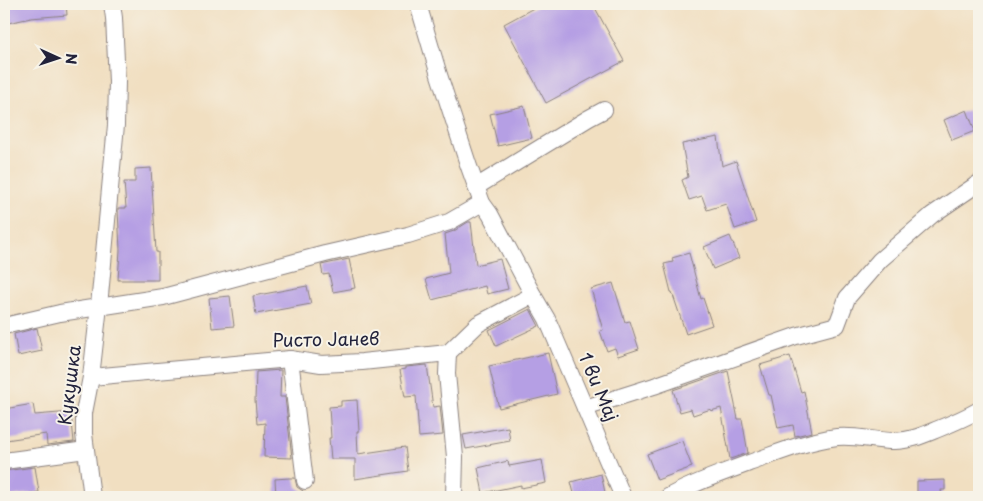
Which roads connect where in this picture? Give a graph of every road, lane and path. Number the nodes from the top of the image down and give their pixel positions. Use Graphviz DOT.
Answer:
graph roads {
  1 [pos="112,4"];
  2 [pos="418,4"];
  3 [pos="604,110"];
  4 [pos="979,183"];
  5 [pos="479,195"];
  6 [pos="533,296"];
  7 [pos="99,306"];
  8 [pos="4,326"];
  9 [pos="448,353"];
  10 [pos="290,359"];
  11 [pos="91,377"];
  12 [pos="585,408"];
  13 [pos="979,410"];
  14 [pos="86,450"];
  15 [pos="4,461"];
  16 [pos="305,481"];
  17 [pos="92,497"];
  18 [pos="454,497"];
  19 [pos="623,497"];
  20 [pos="668,497"];
  1 -- 7 [label="street, Кукушка"];
  2 -- 5 [label="street, 1 ви Мај"];
  3 -- 5 [label="street"];
  4 -- 12 [label="street"];
  5 -- 6 [label="street, 1 ви Мај"];
  5 -- 7 [label="street"];
  6 -- 9 [label="street"];
  6 -- 12 [label="street, 1 ви Мај"];
  7 -- 8 [label="street"];
  7 -- 11 [label="street, Кукушка"];
  9 -- 10 [label="street, Ристо Јанев"];
  9 -- 18 [label="street"];
  10 -- 11 [label="street, Ристо Јанев"];
  10 -- 16 [label="street"];
  11 -- 14 [label="street, Кукушка"];
  12 -- 19 [label="street, 1 ви Мај"];
  13 -- 20 [label="street"];
  14 -- 15 [label="street"];
  14 -- 17 [label="street, Кукушка"];
}
